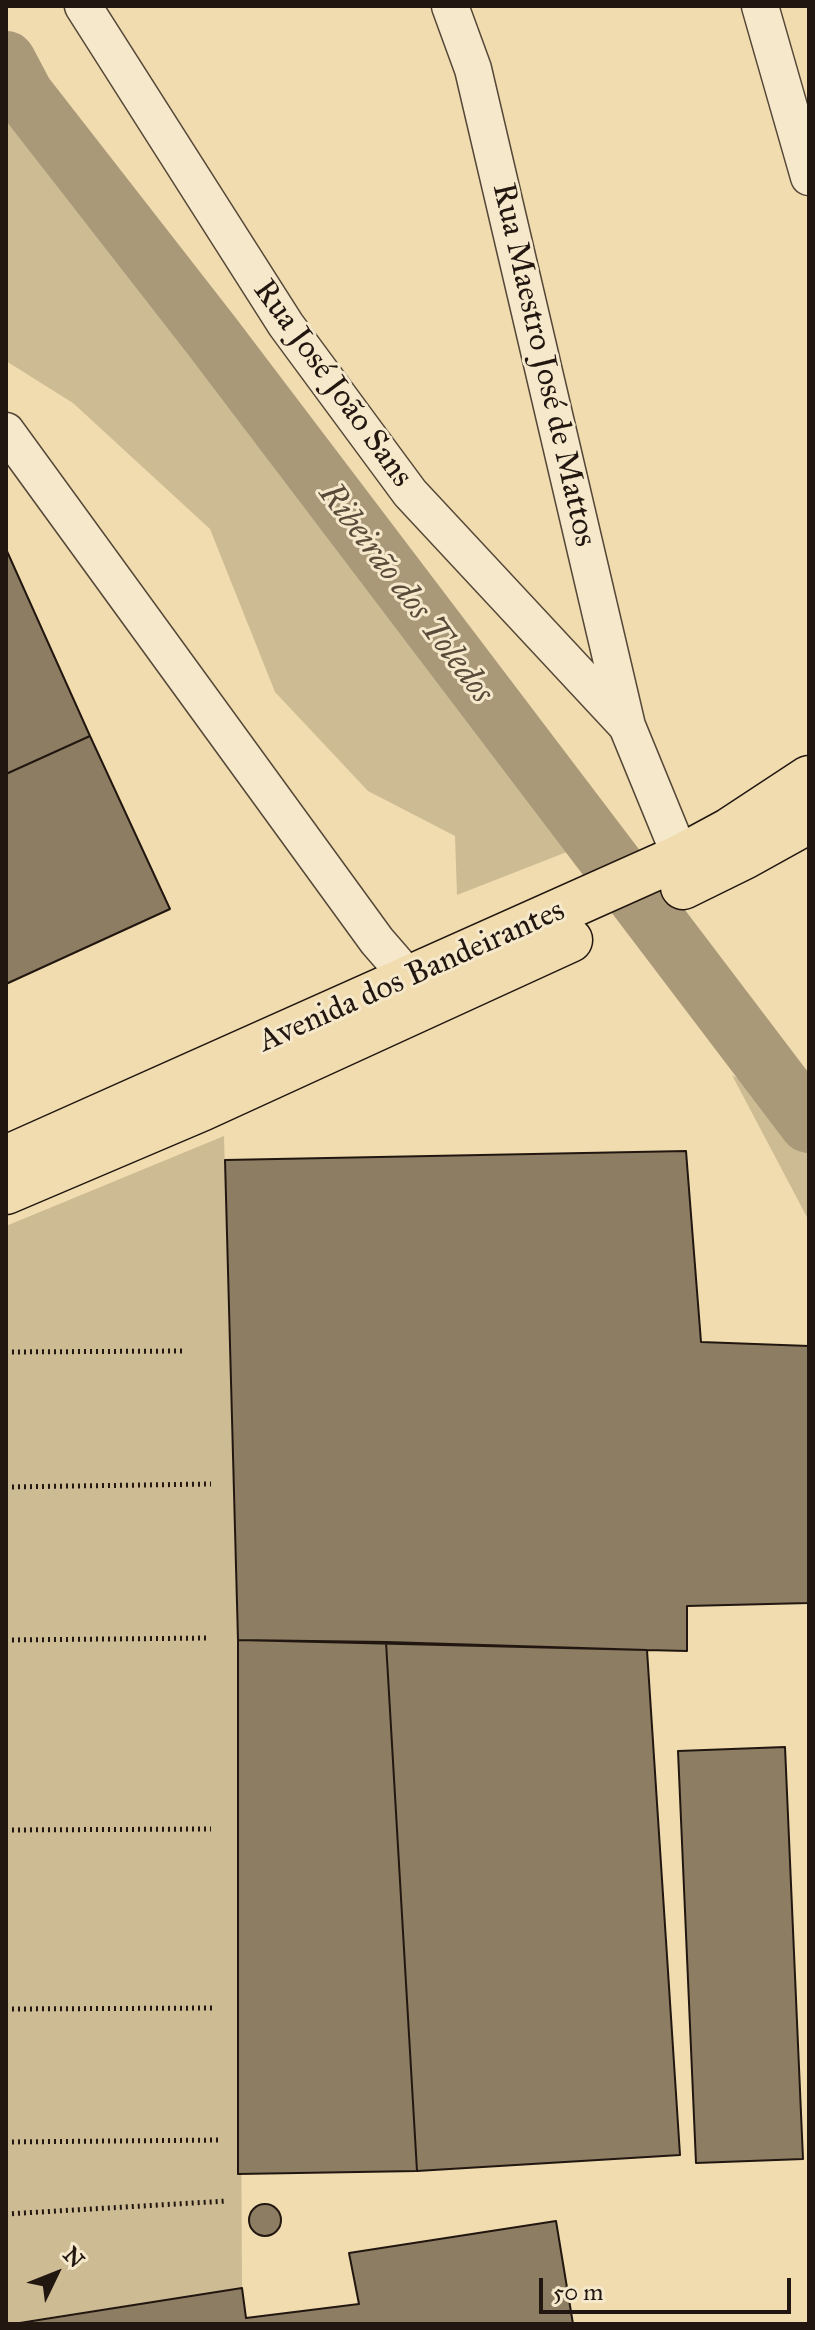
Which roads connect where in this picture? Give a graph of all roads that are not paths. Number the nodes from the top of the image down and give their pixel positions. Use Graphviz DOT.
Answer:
graph roads {
  1 [pos="83,6"];
  2 [pos="450,6"];
  3 [pos="760,6"];
  4 [pos="809,177"];
  5 [pos="6,431"];
  6 [pos="627,726"];
  7 [pos="809,778"];
  8 [pos="809,821"];
  9 [pos="686,870"];
  10 [pos="589,915"];
  11 [pos="410,979"];
  12 [pos="6,1158"];
  13 [pos="6,1192"];
  1 -- 6 [label="street, Rua José João Sans"];
  2 -- 6 [label="street, Rua Maestro José de Mattos"];
  3 -- 4 [label="street"];
  5 -- 11 [label="street"];
  6 -- 9 [label="street"];
  7 -- 9 [label="main road, Avenida dos Bandeirantes"];
  8 -- 9 [label="main road, Avenida dos Bandeirantes"];
  9 -- 10 [label="main road, Avenida dos Bandeirantes"];
  10 -- 11 [label="main road, Avenida dos Bandeirantes"];
  10 -- 13 [label="main road, Avenida dos Bandeirantes"];
  11 -- 12 [label="main road, Avenida dos Bandeirantes"];
}
